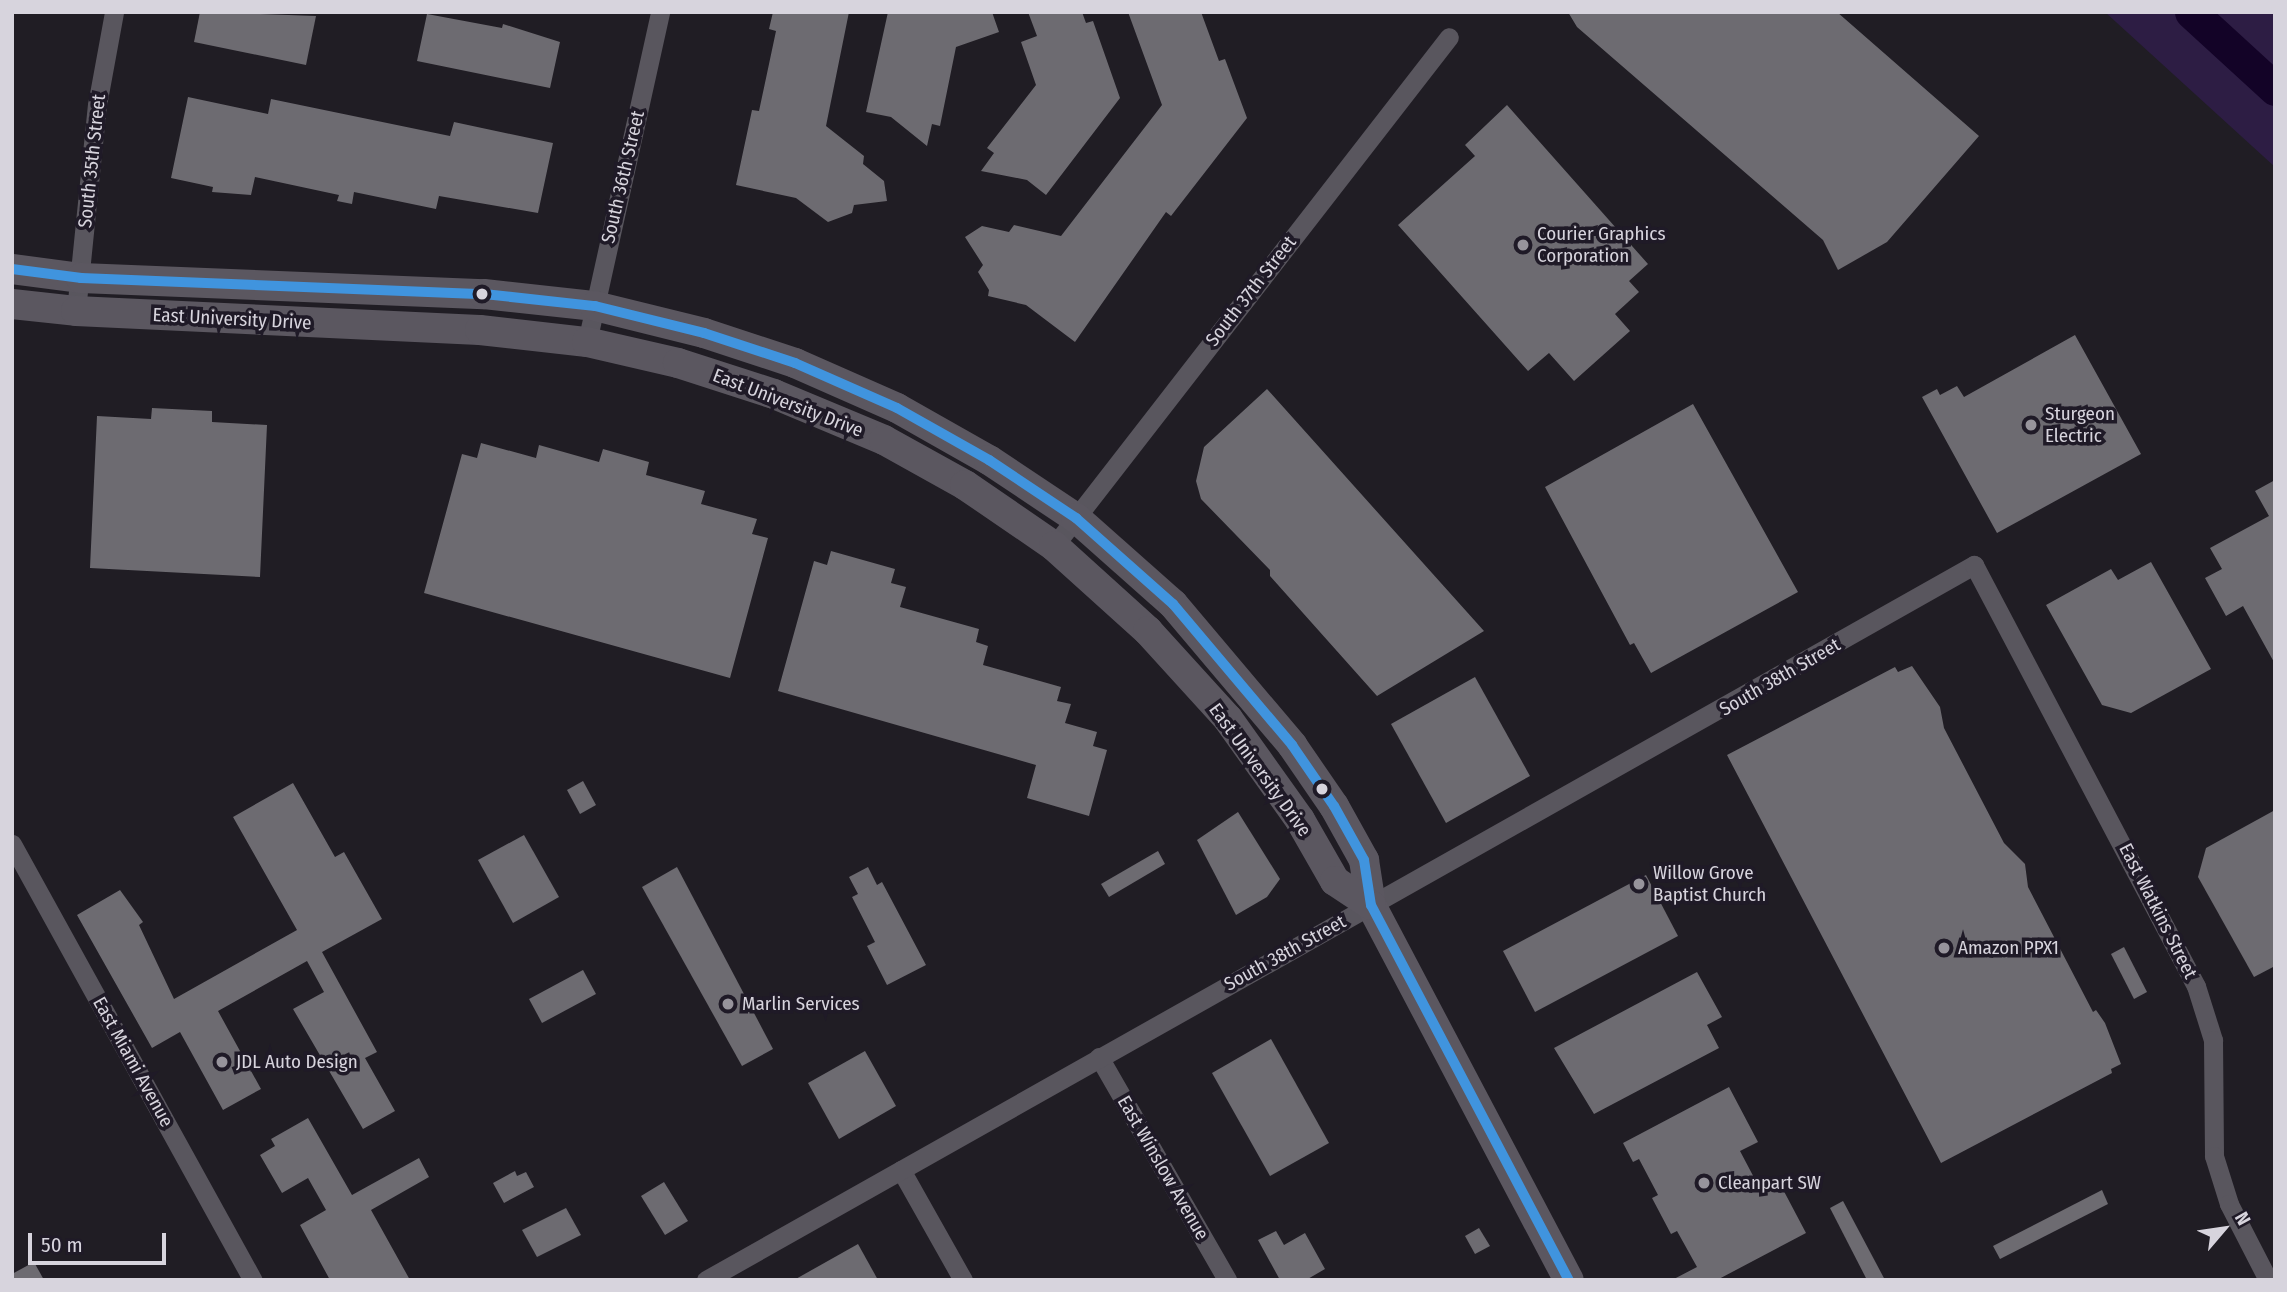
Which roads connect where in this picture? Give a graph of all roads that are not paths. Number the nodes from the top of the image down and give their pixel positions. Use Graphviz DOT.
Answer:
graph roads {
  1 [pos="114,12"];
  2 [pos="660,12"];
  3 [pos="1449,37"];
  4 [pos="12,269"];
  5 [pos="81,278"];
  6 [pos="12,304"];
  7 [pos="595,306"];
  8 [pos="76,311"];
  9 [pos="587,342"];
  10 [pos="1076,517"];
  11 [pos="1054,546"];
  12 [pos="1974,565"];
  13 [pos="12,844"];
  14 [pos="1371,905"];
  15 [pos="1099,1057"];
  16 [pos="901,1170"];
  17 [pos="253,1280"];
  18 [pos="706,1280"];
  19 [pos="963,1280"];
  20 [pos="1227,1280"];
  21 [pos="1569,1280"];
  22 [pos="2268,1280"];
  1 -- 5 [label="street, South 35th Street"];
  2 -- 7 [label="street, South 36th Street"];
  3 -- 10 [label="street, South 37th Street"];
  4 -- 5 [label="main road, East University Drive"];
  5 -- 7 [label="main road, East University Drive"];
  5 -- 8 [label="street, South 35th Street"];
  6 -- 8 [label="main road, East University Drive"];
  7 -- 9 [label="street, South 36th Street"];
  7 -- 10 [label="main road, East University Drive"];
  8 -- 9 [label="main road, East University Drive"];
  9 -- 11 [label="main road, East University Drive"];
  10 -- 11 [label="street, South 37th Street"];
  10 -- 14 [label="main road, East University Drive"];
  11 -- 14 [label="main road, East University Drive"];
  12 -- 14 [label="street, South 38th Street"];
  12 -- 22 [label="street, East Watkins Street"];
  13 -- 17 [label="street, East Miami Avenue"];
  14 -- 15 [label="street, South 38th Street"];
  14 -- 21 [label="main road, East University Drive"];
  15 -- 16 [label="street, South 38th Street"];
  15 -- 20 [label="street, East Winslow Avenue"];
  16 -- 18 [label="street, South 38th Street"];
  16 -- 19 [label="street"];
}
